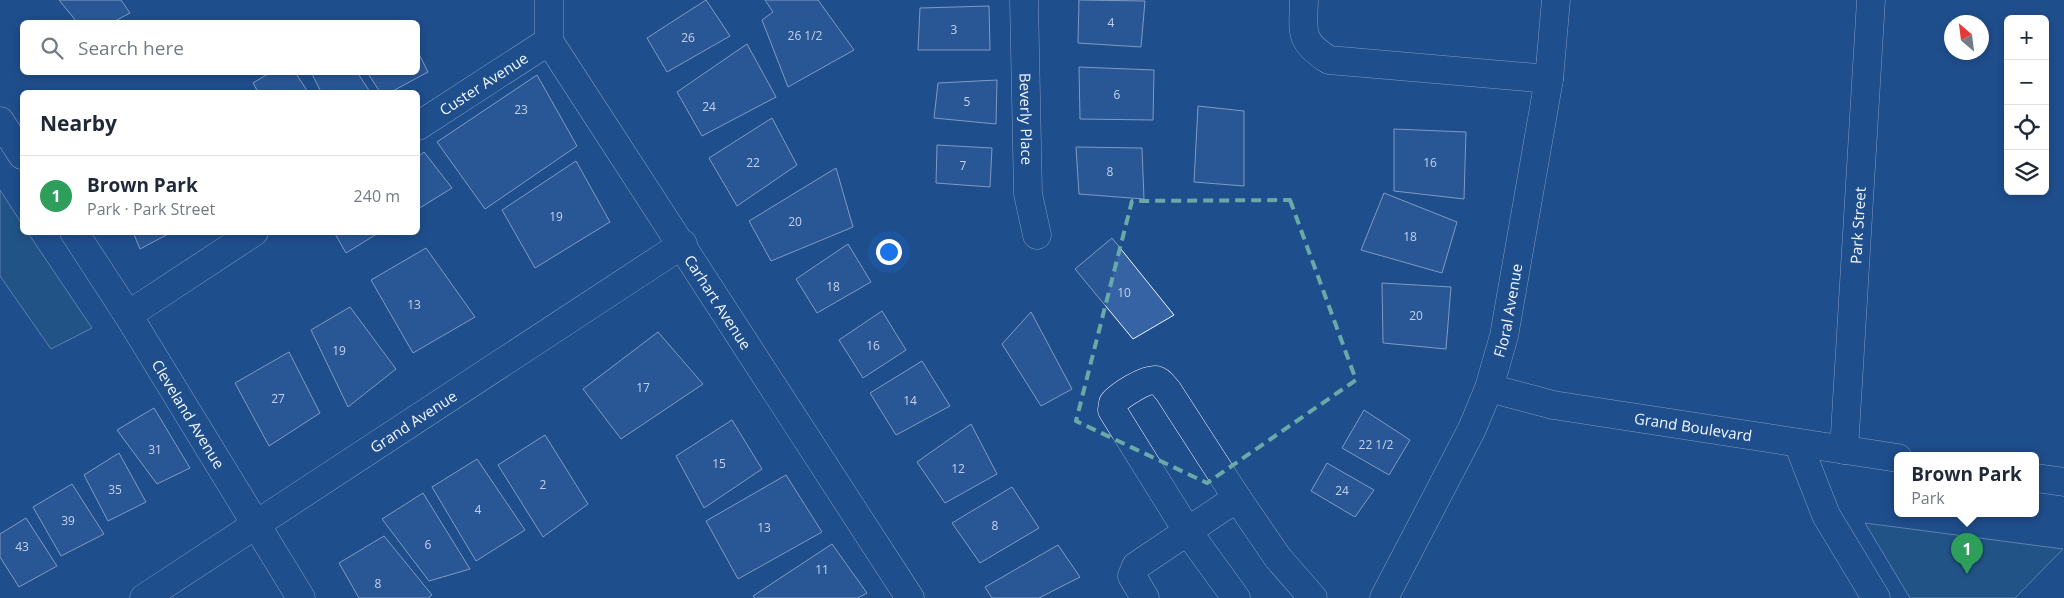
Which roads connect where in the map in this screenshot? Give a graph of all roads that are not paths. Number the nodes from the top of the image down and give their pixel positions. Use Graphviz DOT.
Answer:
graph roads {
  1 [pos="549,0"];
  2 [pos="1024,0"];
  3 [pos="1304,0"];
  4 [pos="1556,0"];
  5 [pos="1871,0"];
  6 [pos="550,41"];
  7 [pos="1549,79"];
  8 [pos="420,125"];
  9 [pos="2,130"];
  10 [pos="20,152"];
  11 [pos="76,235"];
  12 [pos="249,235"];
  13 [pos="1037,235"];
  14 [pos="682,244"];
  15 [pos="128,314"];
  16 [pos="1489,388"];
  17 [pos="1798,443"];
  18 [pos="1844,450"];
  19 [pos="1894,457"];
  20 [pos="2039,478"];
  21 [pos="2064,482"];
  22 [pos="1237,498"];
  23 [pos="256,524"];
  24 [pos="1188,532"];
  25 [pos="144,598"];
  26 [pos="301,598"];
  27 [pos="910,598"];
  28 [pos="1145,598"];
  29 [pos="1236,598"];
  30 [pos="1313,598"];
  31 [pos="1384,598"];
  32 [pos="1876,598"];
  1 -- 6 [label="street"];
  2 -- 13 [label="street, Beverly Place"];
  3 -- 7 [label="street"];
  4 -- 7 [label="street, Floral Avenue"];
  5 -- 18 [label="street, Park Street"];
  6 -- 8 [label="street, Custer Avenue"];
  6 -- 14 [label="street, Carhart Avenue"];
  7 -- 16 [label="street, Floral Avenue"];
  9 -- 10 [label="street"];
  11 -- 15 [label="street, Cleveland Avenue"];
  12 -- 15 [label="street"];
  14 -- 23 [label="street, Grand Avenue"];
  14 -- 27 [label="street, Carhart Avenue"];
  15 -- 23 [label="street, Cleveland Avenue"];
  16 -- 17 [label="street, Grand Boulevard"];
  16 -- 31 [label="street, Floral Avenue"];
  17 -- 18 [label="street, Grand Boulevard"];
  17 -- 32 [label="street"];
  18 -- 19 [label="street, Grand Boulevard"];
  20 -- 21 [label="street"];
  22 -- 24 [label="street"];
  22 -- 24 [label="street"];
  22 -- 30 [label="street"];
  23 -- 25 [label="street, Grand Avenue"];
  23 -- 26 [label="street, Cleveland Avenue"];
  24 -- 28 [label="street"];
  24 -- 29 [label="street"];
}
